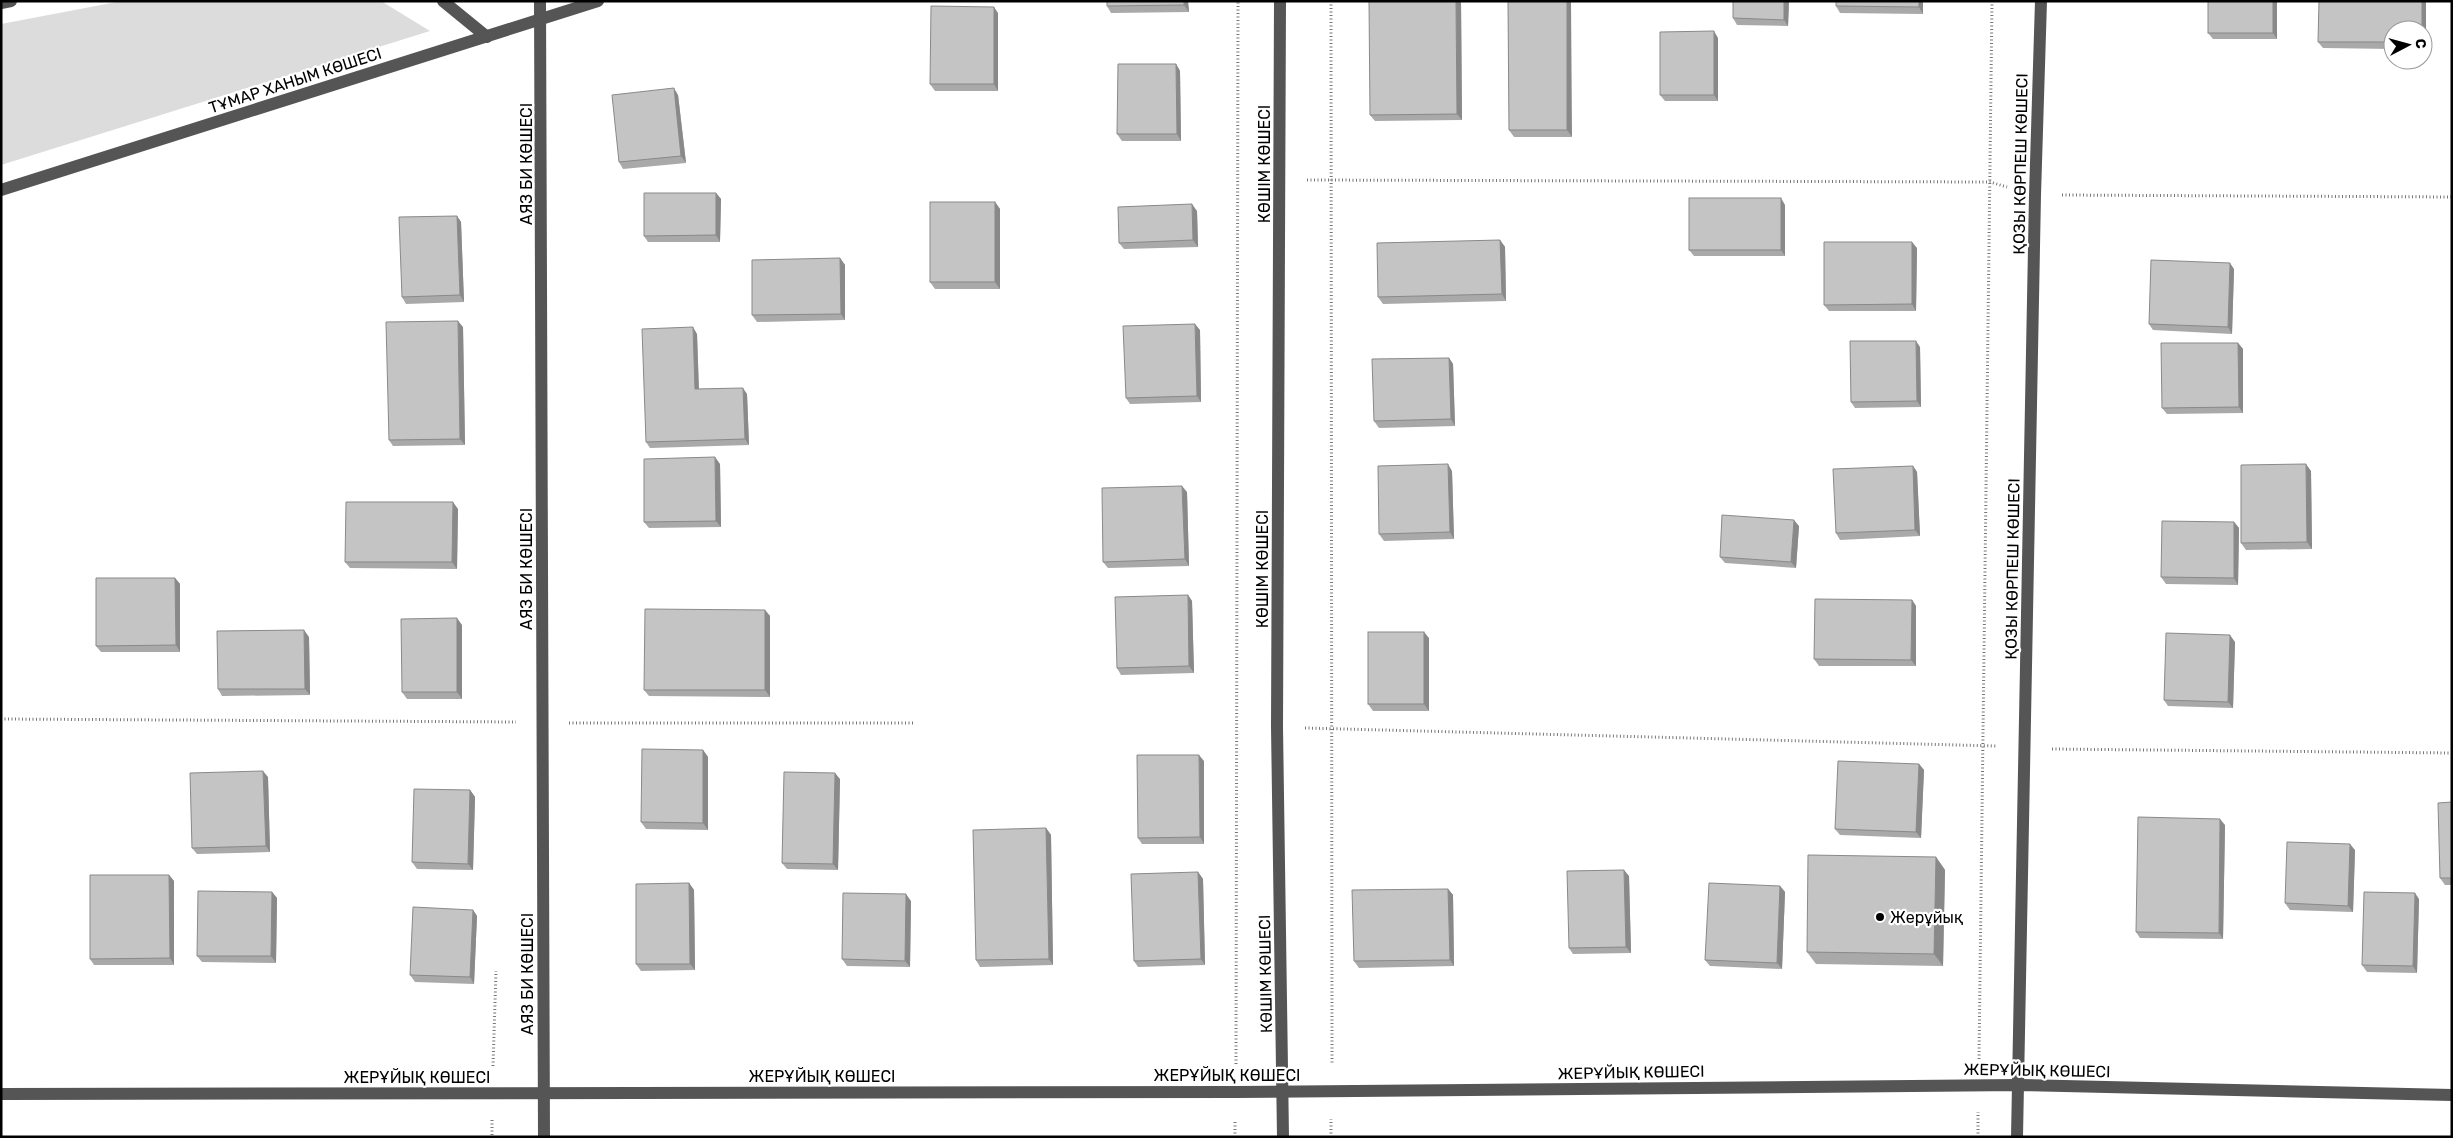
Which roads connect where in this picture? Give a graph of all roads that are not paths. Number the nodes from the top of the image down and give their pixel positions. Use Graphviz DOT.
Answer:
graph roads {
  1 [pos="11,1"];
  2 [pos="443,1"];
  3 [pos="540,1"];
  4 [pos="598,1"];
  5 [pos="1280,1"];
  6 [pos="2041,1"];
  7 [pos="1,3"];
  8 [pos="542,19"];
  9 [pos="487,36"];
  10 [pos="1,190"];
  11 [pos="2018,1085"];
  12 [pos="1284,1091"];
  13 [pos="544,1093"];
  14 [pos="1,1094"];
  15 [pos="2452,1095"];
  16 [pos="544,1137"];
  17 [pos="1283,1137"];
  18 [pos="2017,1137"];
  1 -- 7 [label="street"];
  2 -- 9 [label="street"];
  3 -- 8 [label="street, АЯЗ БИ КӨШЕСІ"];
  4 -- 8 [label="street, ТҰМАР ХАНЫМ КӨШЕСІ"];
  5 -- 12 [label="street, КӨШІМ КӨШЕСІ"];
  6 -- 11 [label="street, ҚОЗЫ КӨРПЕШ КӨШЕСІ"];
  8 -- 9 [label="street, ТҰМАР ХАНЫМ КӨШЕСІ"];
  8 -- 13 [label="street, АЯЗ БИ КӨШЕСІ"];
  9 -- 10 [label="street, ТҰМАР ХАНЫМ КӨШЕСІ"];
  11 -- 12 [label="street, ЖЕРҰЙЫҚ КӨШЕСІ"];
  11 -- 15 [label="street, ЖЕРҰЙЫҚ КӨШЕСІ"];
  11 -- 18 [label="street, ҚОЗЫ КӨРПЕШ КӨШЕСІ"];
  12 -- 13 [label="street, ЖЕРҰЙЫҚ КӨШЕСІ"];
  12 -- 17 [label="street, КӨШІМ КӨШЕСІ"];
  13 -- 14 [label="street, ЖЕРҰЙЫҚ КӨШЕСІ"];
  13 -- 16 [label="street, АЯЗ БИ КӨШЕСІ"];
}
